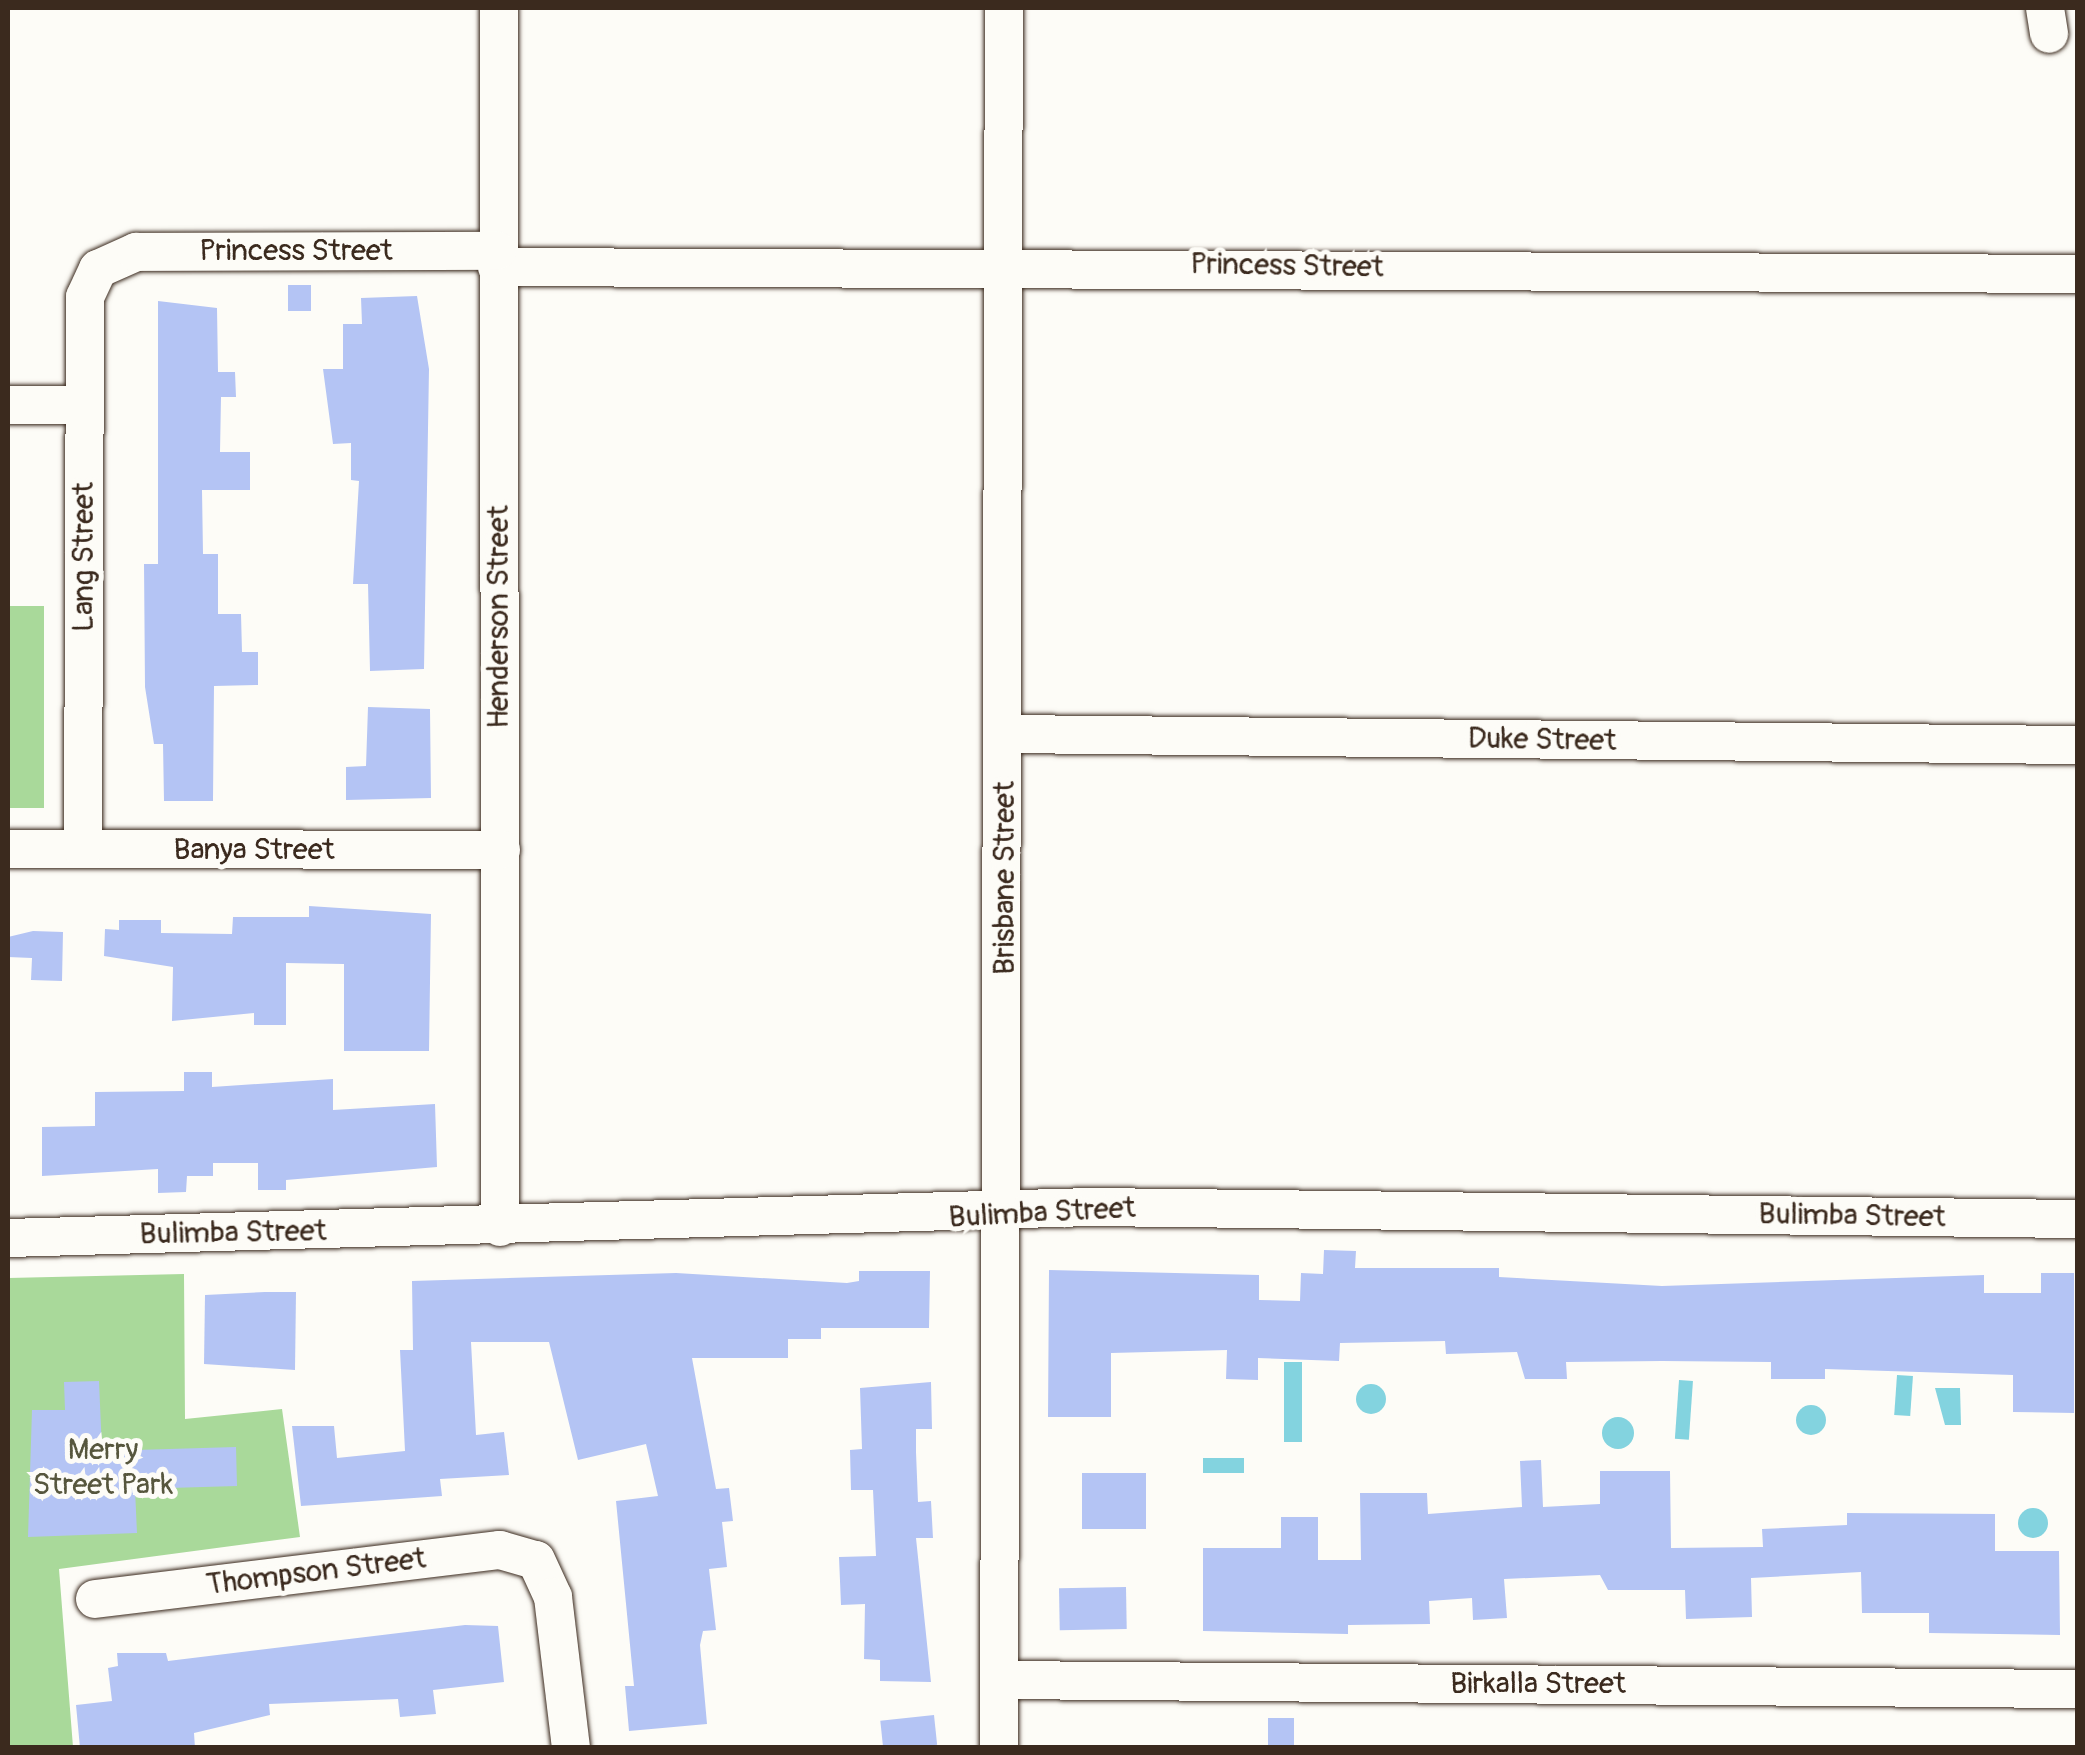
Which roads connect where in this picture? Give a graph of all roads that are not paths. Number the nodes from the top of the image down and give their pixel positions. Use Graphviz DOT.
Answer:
graph roads {
  1 [pos="499,8"];
  2 [pos="1004,8"];
  3 [pos="497,259"];
  4 [pos="1003,264"];
  5 [pos="98,269"];
  6 [pos="2078,274"];
  7 [pos="8,405"];
  8 [pos="84,405"];
  9 [pos="1006,734"];
  10 [pos="2078,745"];
  11 [pos="8,849"];
  12 [pos="83,849"];
  13 [pos="501,850"];
  14 [pos="1002,1213"];
  15 [pos="2078,1218"];
  16 [pos="500,1228"];
  17 [pos="8,1238"];
  18 [pos="95,1599"];
  19 [pos="999,1680"];
  20 [pos="2078,1689"];
  21 [pos="571,1748"];
  22 [pos="999,1748"];
  1 -- 3 [label="street, Henderson Street"];
  2 -- 4 [label="street, Brisbane Street"];
  3 -- 4 [label="street, Princess Street"];
  3 -- 5 [label="street, Princess Street"];
  3 -- 13 [label="street, Henderson Street"];
  4 -- 6 [label="street, Princess Street"];
  4 -- 9 [label="street, Brisbane Street"];
  5 -- 8 [label="street, Lang Street"];
  7 -- 8 [label="street"];
  8 -- 12 [label="street, Lang Street"];
  9 -- 10 [label="street, Duke Street"];
  9 -- 14 [label="street, Brisbane Street"];
  11 -- 12 [label="street, Banya Street"];
  12 -- 13 [label="street, Banya Street"];
  13 -- 16 [label="street, Henderson Street"];
  14 -- 15 [label="street, Bulimba Street"];
  14 -- 16 [label="street, Bulimba Street"];
  14 -- 19 [label="street, Brisbane Street"];
  16 -- 17 [label="street, Bulimba Street"];
  18 -- 21 [label="street, Thompson Street"];
  19 -- 20 [label="street, Birkalla Street"];
  19 -- 22 [label="street, Brisbane Street"];
}
